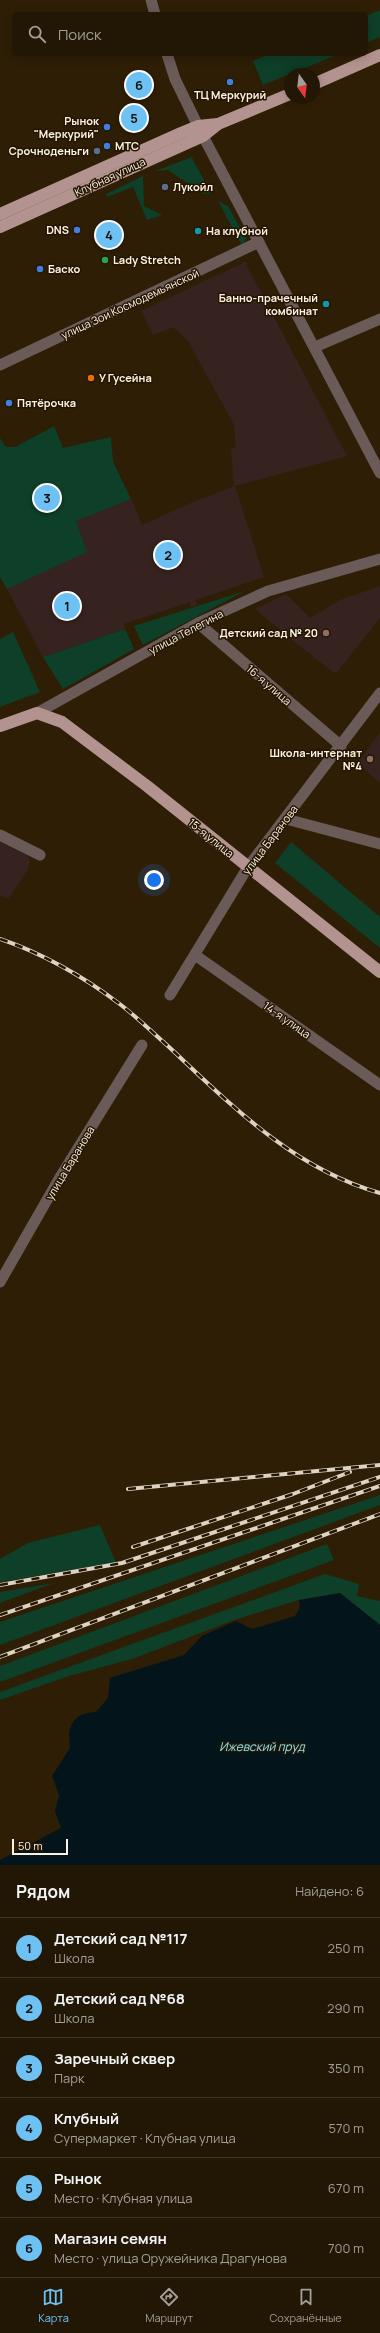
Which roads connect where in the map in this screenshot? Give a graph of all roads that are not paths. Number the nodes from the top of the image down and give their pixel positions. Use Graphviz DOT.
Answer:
graph roads {
  1 [pos="151,0"];
  2 [pos="154,12"];
  3 [pos="380,55"];
  4 [pos="168,56"];
  5 [pos="320,81"];
  6 [pos="284,96"];
  7 [pos="201,131"];
  8 [pos="0,214"];
  9 [pos="0,227"];
  10 [pos="259,242"];
  11 [pos="380,319"];
  12 [pos="315,346"];
  13 [pos="0,365"];
  14 [pos="380,473"];
  15 [pos="380,558"];
  16 [pos="198,623"];
  17 [pos="380,693"];
  18 [pos="37,713"];
  19 [pos="0,726"];
  20 [pos="341,746"];
  21 [pos="286,819"];
  22 [pos="0,835"];
  23 [pos="380,844"];
  24 [pos="40,855"];
  25 [pos="248,867"];
  26 [pos="195,955"];
  27 [pos="380,972"];
  28 [pos="170,995"];
  29 [pos="142,1045"];
  30 [pos="380,1085"];
  31 [pos="0,1282"];
  1 -- 2 [label="street"];
  3 -- 5 [label="main road"];
  4 -- 7 [label="street"];
  6 -- 7 [label="main road, Клубная улица"];
  7 -- 8 [label="main road, Клубная улица"];
  7 -- 9 [label="main road, Клубная улица"];
  7 -- 10 [label="street"];
  10 -- 12 [label="street"];
  10 -- 13 [label="street, улица Зои Космодемьянской"];
  11 -- 12 [label="street"];
  12 -- 14 [label="street"];
  15 -- 16 [label="street, улица Телегина"];
  16 -- 18 [label="street, улица Телегина"];
  16 -- 20 [label="street, 16-я улица"];
  17 -- 20 [label="street, улица Баранова"];
  18 -- 19 [label="main road, улица Телегина"];
  18 -- 25 [label="main road, 15-я улица"];
  20 -- 21 [label="street, улица Баранова"];
  21 -- 23 [label="street"];
  21 -- 25 [label="street, улица Баранова"];
  22 -- 24 [label="street"];
  25 -- 26 [label="street, улица Баранова"];
  25 -- 27 [label="main road, 15-я улица"];
  26 -- 28 [label="street, улица Баранова"];
  26 -- 30 [label="street, 14-я улица"];
  29 -- 31 [label="street, улица Баранова"];
}
